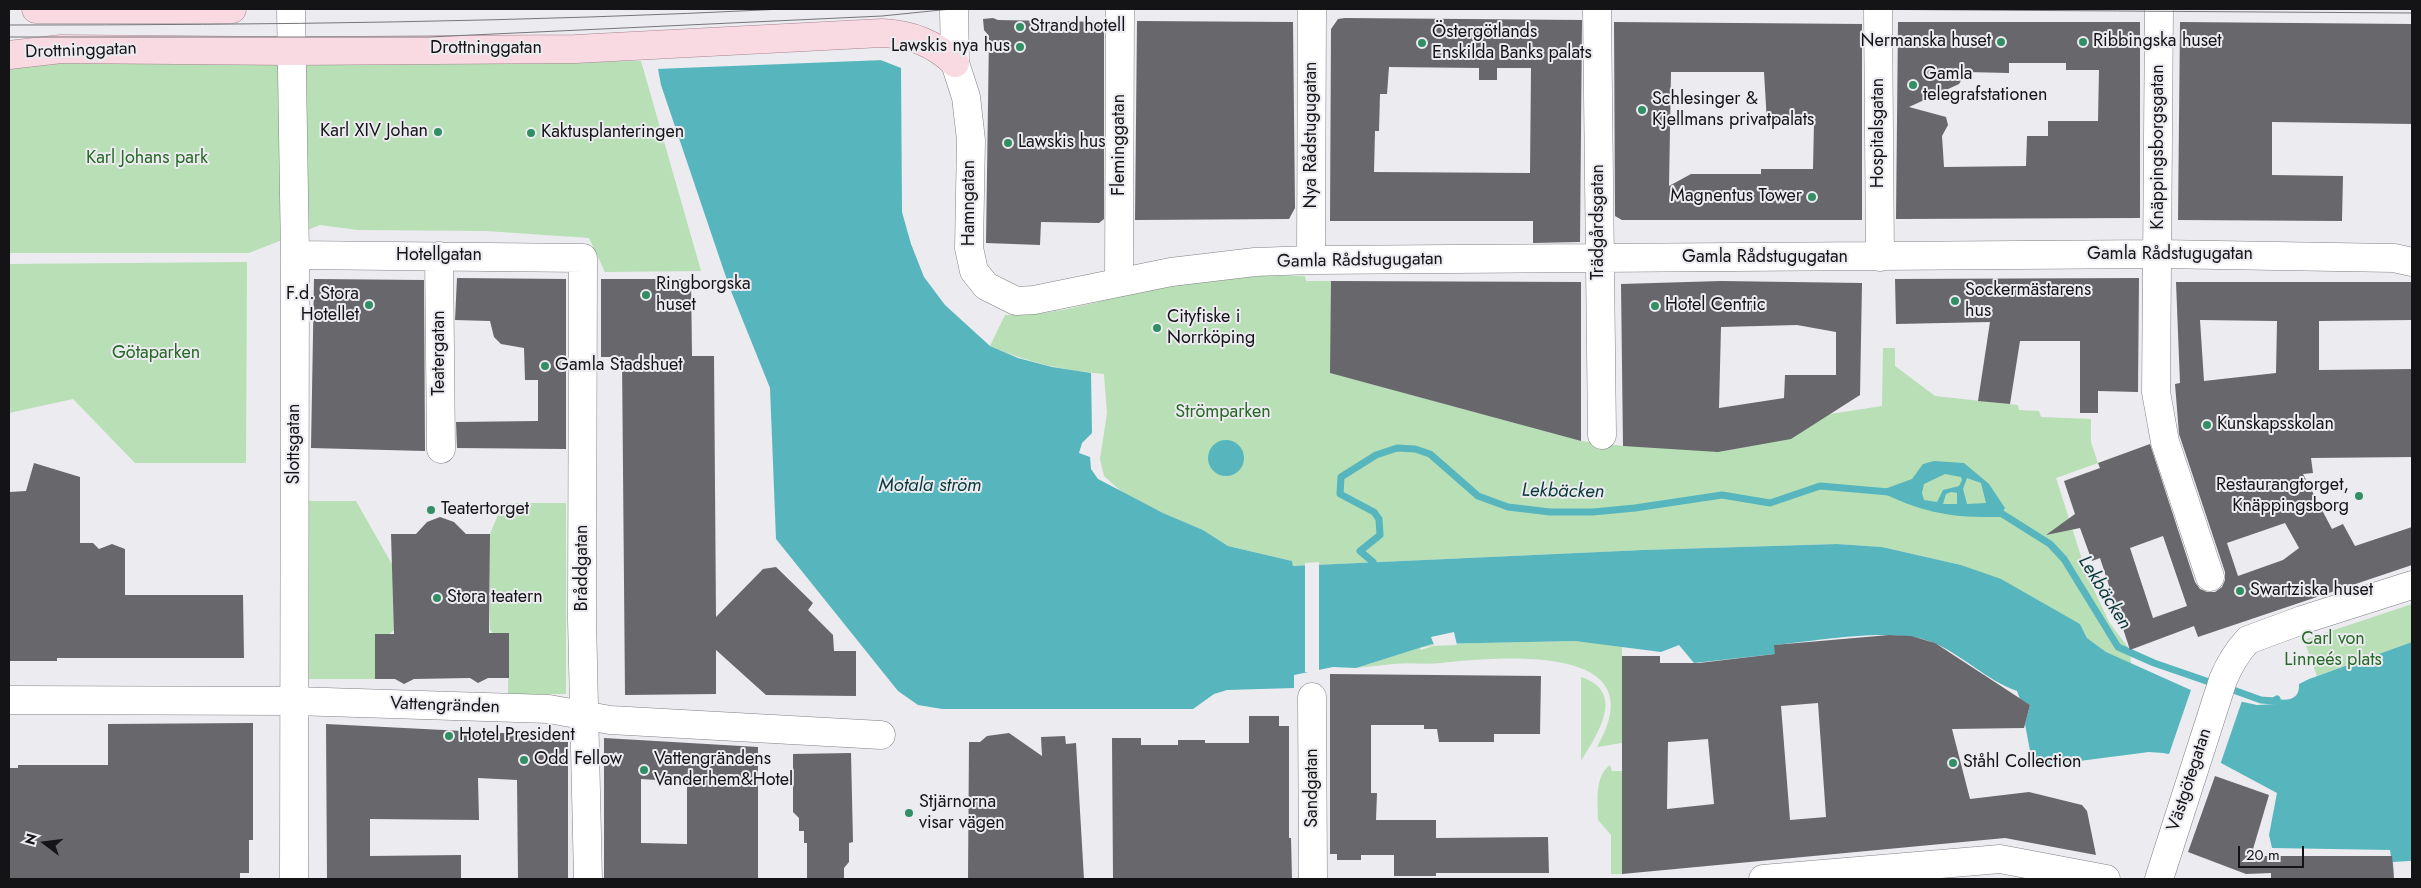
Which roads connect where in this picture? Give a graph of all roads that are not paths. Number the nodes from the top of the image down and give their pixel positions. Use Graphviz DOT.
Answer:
graph roads {
  1 [pos="36,9"];
  2 [pos="232,9"];
  3 [pos="291,9"];
  4 [pos="954,9"];
  5 [pos="1120,9"];
  6 [pos="1312,9"];
  7 [pos="1597,9"];
  8 [pos="1878,9"];
  9 [pos="2159,9"];
  10 [pos="292,51"];
  11 [pos="9,55"];
  12 [pos="955,63"];
  13 [pos="2159,254"];
  14 [pos="295,255"];
  15 [pos="439,256"];
  16 [pos="1880,257"];
  17 [pos="583,258"];
  18 [pos="1599,259"];
  19 [pos="1312,260"];
  20 [pos="2412,262"];
  21 [pos="1119,282"];
  22 [pos="1602,435"];
  23 [pos="440,449"];
  24 [pos="2210,577"];
  25 [pos="2412,585"];
  26 [pos="1312,697"];
  27 [pos="9,700"];
  28 [pos="294,701"];
  29 [pos="586,716"];
  30 [pos="881,735"];
  31 [pos="294,879"];
  32 [pos="588,879"];
  33 [pos="1313,879"];
  34 [pos="1763,879"];
  35 [pos="2106,879"];
  36 [pos="2159,879"];
  1 -- 2 [label="main road"];
  3 -- 10 [label="street, Slottsgatan"];
  4 -- 12 [label="street, Hamngatan"];
  5 -- 21 [label="street, Fleminggatan"];
  6 -- 19 [label="street, Nya Rådstugugatan"];
  7 -- 18 [label="street, Trädgårdsgatan"];
  8 -- 16 [label="street, Hospitalsgatan"];
  9 -- 13 [label="street, Knäppingsborgsgatan"];
  10 -- 11 [label="main road, Drottninggatan"];
  10 -- 12 [label="main road, Drottninggatan"];
  10 -- 14 [label="street, Slottsgatan"];
  12 -- 21 [label="street, Hamngatan"];
  13 -- 16 [label="street, Gamla Rådstugugatan"];
  13 -- 20 [label="street, Gamla Rådstugugatan"];
  13 -- 24 [label="street, Knäppingsborgsgatan"];
  14 -- 15 [label="street, Hotellgatan"];
  14 -- 28 [label="street, Slottsgatan"];
  15 -- 17 [label="street, Hotellgatan"];
  15 -- 23 [label="street, Teatergatan"];
  16 -- 18 [label="street, Gamla Rådstugugatan"];
  17 -- 29 [label="street, Bråddgatan"];
  18 -- 19 [label="street, Gamla Rådstugugatan"];
  18 -- 22 [label="street, Trädgårdsgatan"];
  19 -- 21 [label="street, Gamla Rådstugugatan"];
  25 -- 36 [label="street, Västgötegatan"];
  26 -- 33 [label="street, Sandgatan"];
  27 -- 28 [label="street, Vattengränden"];
  28 -- 29 [label="street, Vattengränden"];
  28 -- 31 [label="street, Slottsgatan"];
  29 -- 30 [label="street, Vattengränden"];
  29 -- 32 [label="street, Bråddgatan"];
  34 -- 35 [label="street"];
}
